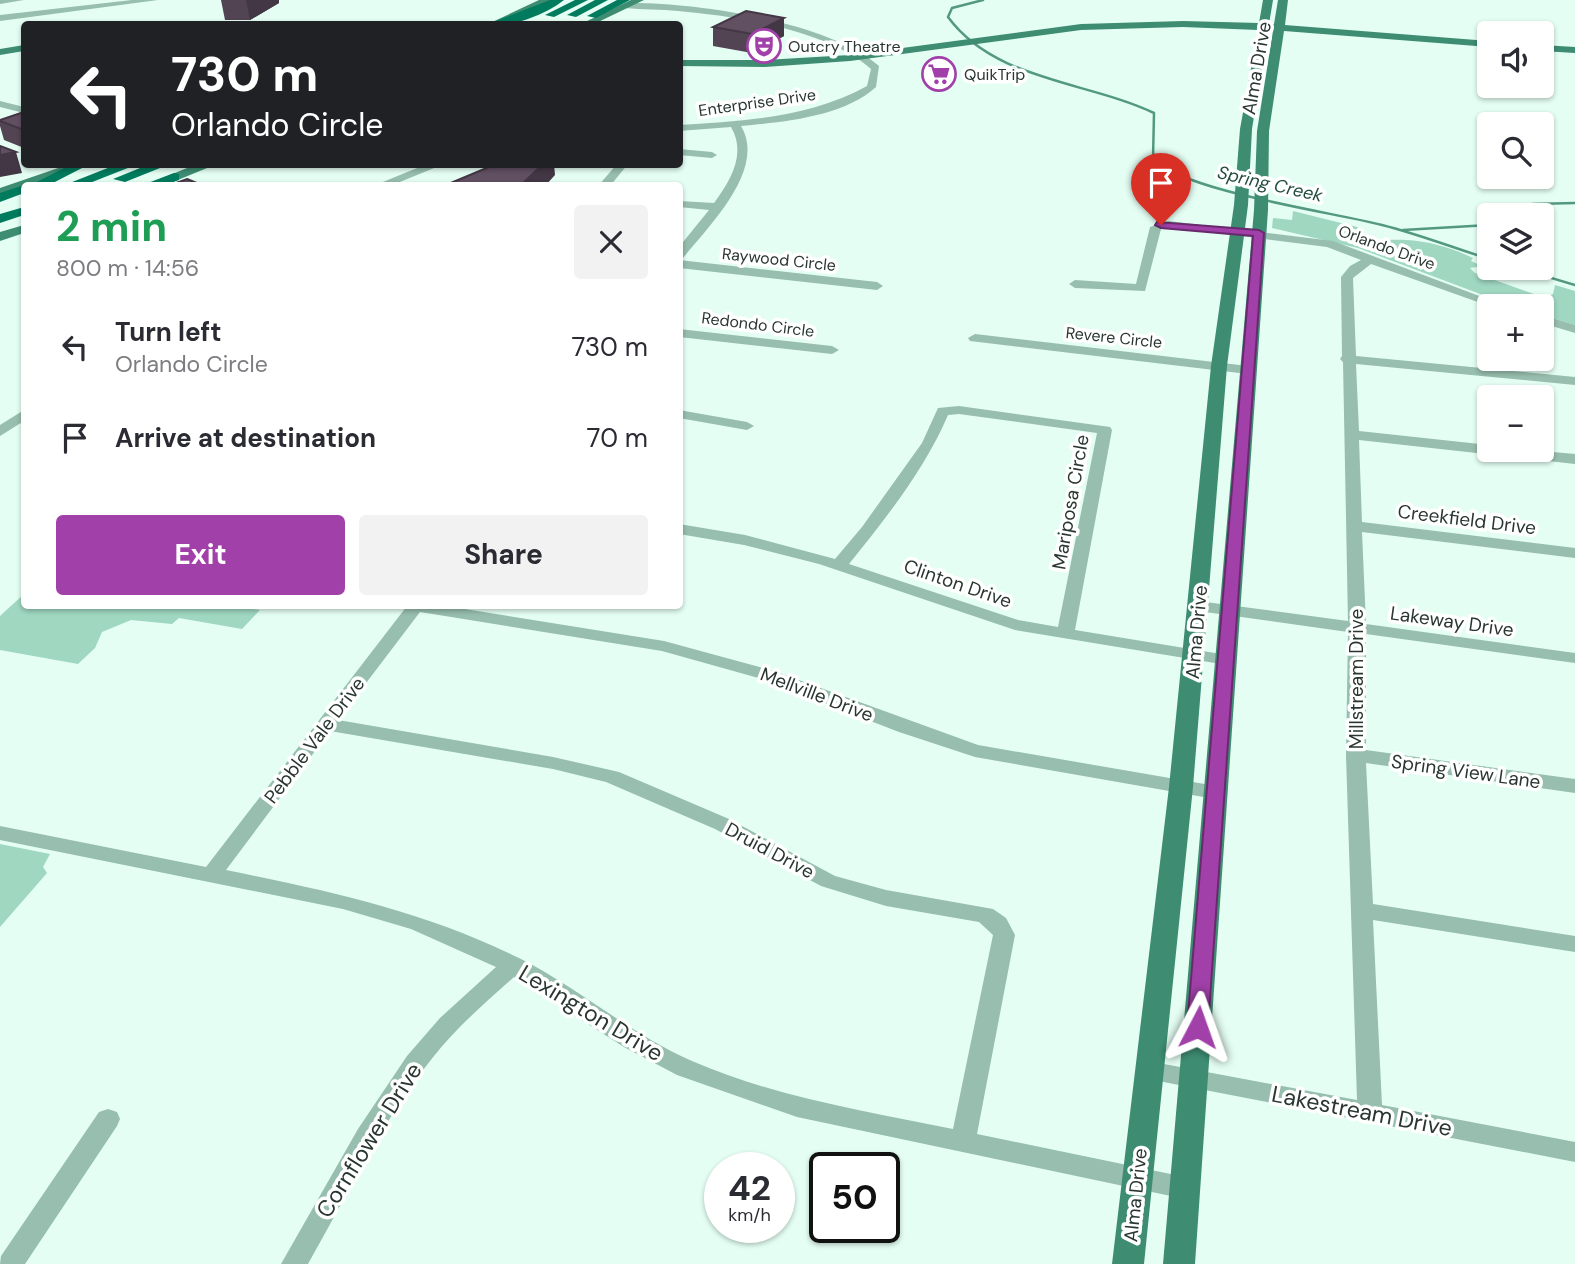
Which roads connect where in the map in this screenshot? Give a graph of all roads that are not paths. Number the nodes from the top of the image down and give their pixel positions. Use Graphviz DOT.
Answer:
graph roads {
  1 [pos="154,0"];
  2 [pos="547,0"];
  3 [pos="559,0"];
  4 [pos="583,0"];
  5 [pos="604,0"];
  6 [pos="639,0"];
  7 [pos="648,0"];
  8 [pos="1268,0"];
  9 [pos="1283,0"];
  10 [pos="0,1"];
  11 [pos="17,1"];
  12 [pos="137,1"];
  13 [pos="626,3"];
  14 [pos="707,10"];
  15 [pos="0,18"];
  16 [pos="501,21"];
  17 [pos="506,21"];
  18 [pos="536,21"];
  19 [pos="558,21"];
  20 [pos="581,21"];
  21 [pos="592,21"];
  22 [pos="1263,25"];
  23 [pos="1280,27"];
  24 [pos="1477,41"];
  25 [pos="944,43"];
  26 [pos="1554,46"];
  27 [pos="1575,48"];
  28 [pos="21,51"];
  29 [pos="861,51"];
  30 [pos="0,54"];
  31 [pos="683,58"];
  32 [pos="683,63"];
  33 [pos="1254,79"];
  34 [pos="1271,80"];
  35 [pos="0,104"];
  36 [pos="21,109"];
  37 [pos="733,122"];
  38 [pos="683,128"];
  39 [pos="1244,149"];
  40 [pos="1263,150"];
  41 [pos="683,152"];
  42 [pos="712,155"];
  43 [pos="75,168"];
  44 [pos="76,168"];
  45 [pos="120,168"];
  46 [pos="153,168"];
  47 [pos="200,168"];
  48 [pos="428,168"];
  49 [pos="619,168"];
  50 [pos="174,177"];
  51 [pos="31,182"];
  52 [pos="44,182"];
  53 [pos="80,182"];
  54 [pos="112,182"];
  55 [pos="160,182"];
  56 [pos="390,182"];
  57 [pos="607,182"];
  58 [pos="21,185"];
  59 [pos="21,190"];
  60 [pos="0,192"];
  61 [pos="0,198"];
  62 [pos="1249,200"];
  63 [pos="21,201"];
  64 [pos="683,204"];
  65 [pos="0,208"];
  66 [pos="715,208"];
  67 [pos="21,212"];
  68 [pos="0,219"];
  69 [pos="21,224"];
  70 [pos="21,230"];
  71 [pos="0,231"];
  72 [pos="1237,231"];
  73 [pos="1259,233"];
  74 [pos="0,237"];
  75 [pos="683,250"];
  76 [pos="1372,258"];
  77 [pos="683,264"];
  78 [pos="1075,284"];
  79 [pos="877,286"];
  80 [pos="1477,297"];
  81 [pos="1554,323"];
  82 [pos="1575,329"];
  83 [pos="683,333"];
  84 [pos="975,338"];
  85 [pos="832,350"];
  86 [pos="1347,359"];
  87 [pos="1219,366"];
  88 [pos="1248,370"];
  89 [pos="1575,381"];
  90 [pos="683,415"];
  91 [pos="21,416"];
  92 [pos="747,426"];
  93 [pos="0,432"];
  94 [pos="1351,435"];
  95 [pos="1575,459"];
  96 [pos="1354,526"];
  97 [pos="683,530"];
  98 [pos="1575,553"];
  99 [pos="839,565"];
  100 [pos="1198,606"];
  101 [pos="414,609"];
  102 [pos="435,609"];
  103 [pos="1231,611"];
  104 [pos="1357,629"];
  105 [pos="1065,635"];
  106 [pos="1194,655"];
  107 [pos="1575,658"];
  108 [pos="1227,660"];
  109 [pos="325,724"];
  110 [pos="1356,755"];
  111 [pos="1575,786"];
  112 [pos="1181,787"];
  113 [pos="1215,792"];
  114 [pos="0,833"];
  115 [pos="212,874"];
  116 [pos="1362,910"];
  117 [pos="1575,944"];
  118 [pos="513,965"];
  119 [pos="1148,1070"];
  120 [pos="1194,1079"];
  121 [pos="1370,1113"];
  122 [pos="108,1119"];
  123 [pos="963,1142"];
  124 [pos="1575,1152"];
  125 [pos="1136,1179"];
  126 [pos="1185,1188"];
  127 [pos="10,1264"];
  128 [pos="294,1264"];
  129 [pos="1128,1264"];
  130 [pos="1179,1264"];
  1 -- 12 [label="street"];
  2 -- 16 [label="main road"];
  3 -- 17 [label="highway"];
  4 -- 18 [label="highway"];
  5 -- 19 [label="highway"];
  6 -- 13 [label="main road"];
  7 -- 14 [label="street"];
  8 -- 22 [label="main road, Alma Drive"];
  9 -- 23 [label="main road, Alma Drive"];
  10 -- 11 [label="street"];
  12 -- 15 [label="street"];
  13 -- 14 [label="street"];
  13 -- 20 [label="highway"];
  13 -- 21 [label="main road"];
  14 -- 29 [label="street"];
  22 -- 23 [label="main road"];
  22 -- 25 [label="main road"];
  22 -- 33 [label="main road, Alma Drive"];
  23 -- 24 [label="main road"];
  23 -- 34 [label="main road, Alma Drive"];
  25 -- 29 [label="main road"];
  25 -- 29 [label="main road"];
  26 -- 27 [label="main road"];
  28 -- 30 [label="main road"];
  29 -- 31 [label="main road"];
  29 -- 32 [label="main road"];
  29 -- 37 [label="street, Enterprise Drive"];
  33 -- 34 [label="main road"];
  33 -- 39 [label="main road, Alma Drive"];
  34 -- 40 [label="main road, Alma Drive"];
  35 -- 36 [label="street"];
  37 -- 38 [label="street, Enterprise Drive"];
  37 -- 66 [label="street"];
  39 -- 40 [label="main road"];
  39 -- 62 [label="main road, Alma Drive"];
  40 -- 62 [label="main road, Alma Drive"];
  41 -- 42 [label="street"];
  43 -- 51 [label="main road"];
  44 -- 52 [label="highway"];
  45 -- 53 [label="highway"];
  46 -- 54 [label="highway"];
  47 -- 50 [label="main road"];
  48 -- 56 [label="street"];
  49 -- 57 [label="street"];
  50 -- 55 [label="highway"];
  58 -- 60 [label="main road"];
  59 -- 61 [label="highway"];
  62 -- 72 [label="main road, Alma Drive"];
  62 -- 73 [label="main road, Alma Drive"];
  63 -- 65 [label="highway"];
  64 -- 66 [label="street"];
  66 -- 75 [label="street"];
  67 -- 68 [label="highway"];
  69 -- 71 [label="highway"];
  70 -- 74 [label="main road"];
  72 -- 73 [label="street, Orlando Drive"];
  72 -- 78 [label="street, Orlando Drive"];
  72 -- 87 [label="main road, Alma Drive"];
  73 -- 76 [label="street, Orlando Drive"];
  73 -- 88 [label="main road, Alma Drive"];
  76 -- 80 [label="street, Orlando Drive"];
  76 -- 86 [label="street, Millstream Drive"];
  77 -- 79 [label="street, Raywood Circle"];
  81 -- 82 [label="street"];
  83 -- 85 [label="street, Redondo Circle"];
  84 -- 87 [label="street, Revere Circle"];
  86 -- 89 [label="street"];
  86 -- 94 [label="street, Millstream Drive"];
  87 -- 88 [label="street, Revere Circle"];
  87 -- 100 [label="main road, Alma Drive"];
  88 -- 103 [label="main road, Alma Drive"];
  90 -- 92 [label="street"];
  91 -- 93 [label="street"];
  94 -- 95 [label="street"];
  94 -- 96 [label="street, Millstream Drive"];
  96 -- 98 [label="street, Creekfield Drive"];
  96 -- 104 [label="street, Millstream Drive"];
  97 -- 99 [label="street, Clinton Drive"];
  99 -- 105 [label="street, Clinton Drive"];
  99 -- 105 [label="street, Mariposa Circle"];
  100 -- 103 [label="street, Lakeway Drive"];
  100 -- 106 [label="main road, Alma Drive"];
  101 -- 109 [label="street, Pebble Vale Drive"];
  102 -- 112 [label="street, Mellville Drive"];
  103 -- 104 [label="street, Lakeway Drive"];
  103 -- 108 [label="main road, Alma Drive"];
  104 -- 107 [label="street, Lakeway Drive"];
  104 -- 110 [label="street, Millstream Drive"];
  105 -- 106 [label="street, Clinton Drive"];
  106 -- 108 [label="street, Clinton Drive"];
  106 -- 112 [label="main road, Alma Drive"];
  108 -- 113 [label="main road, Alma Drive"];
  109 -- 115 [label="street, Pebble Vale Drive"];
  109 -- 123 [label="street, Druid Drive"];
  110 -- 111 [label="street, Spring View Lane"];
  110 -- 116 [label="street, Millstream Drive"];
  112 -- 113 [label="street, Mellville Drive"];
  112 -- 119 [label="main road, Alma Drive"];
  113 -- 120 [label="main road, Alma Drive"];
  114 -- 115 [label="street, Lexington Drive"];
  115 -- 118 [label="street, Lexington Drive"];
  116 -- 117 [label="street"];
  116 -- 121 [label="street, Millstream Drive"];
  118 -- 123 [label="street, Lexington Drive"];
  118 -- 128 [label="street, Cornflower Drive"];
  119 -- 120 [label="street, Lakestream Drive"];
  119 -- 125 [label="main road, Alma Drive"];
  120 -- 121 [label="street, Lakestream Drive"];
  120 -- 126 [label="main road, Alma Drive"];
  121 -- 124 [label="street, Lakestream Drive"];
  122 -- 127 [label="street"];
  123 -- 125 [label="street, Lexington Drive"];
  125 -- 126 [label="street, Lexington Drive"];
  125 -- 129 [label="main road, Alma Drive"];
  126 -- 130 [label="main road, Alma Drive"];
}
